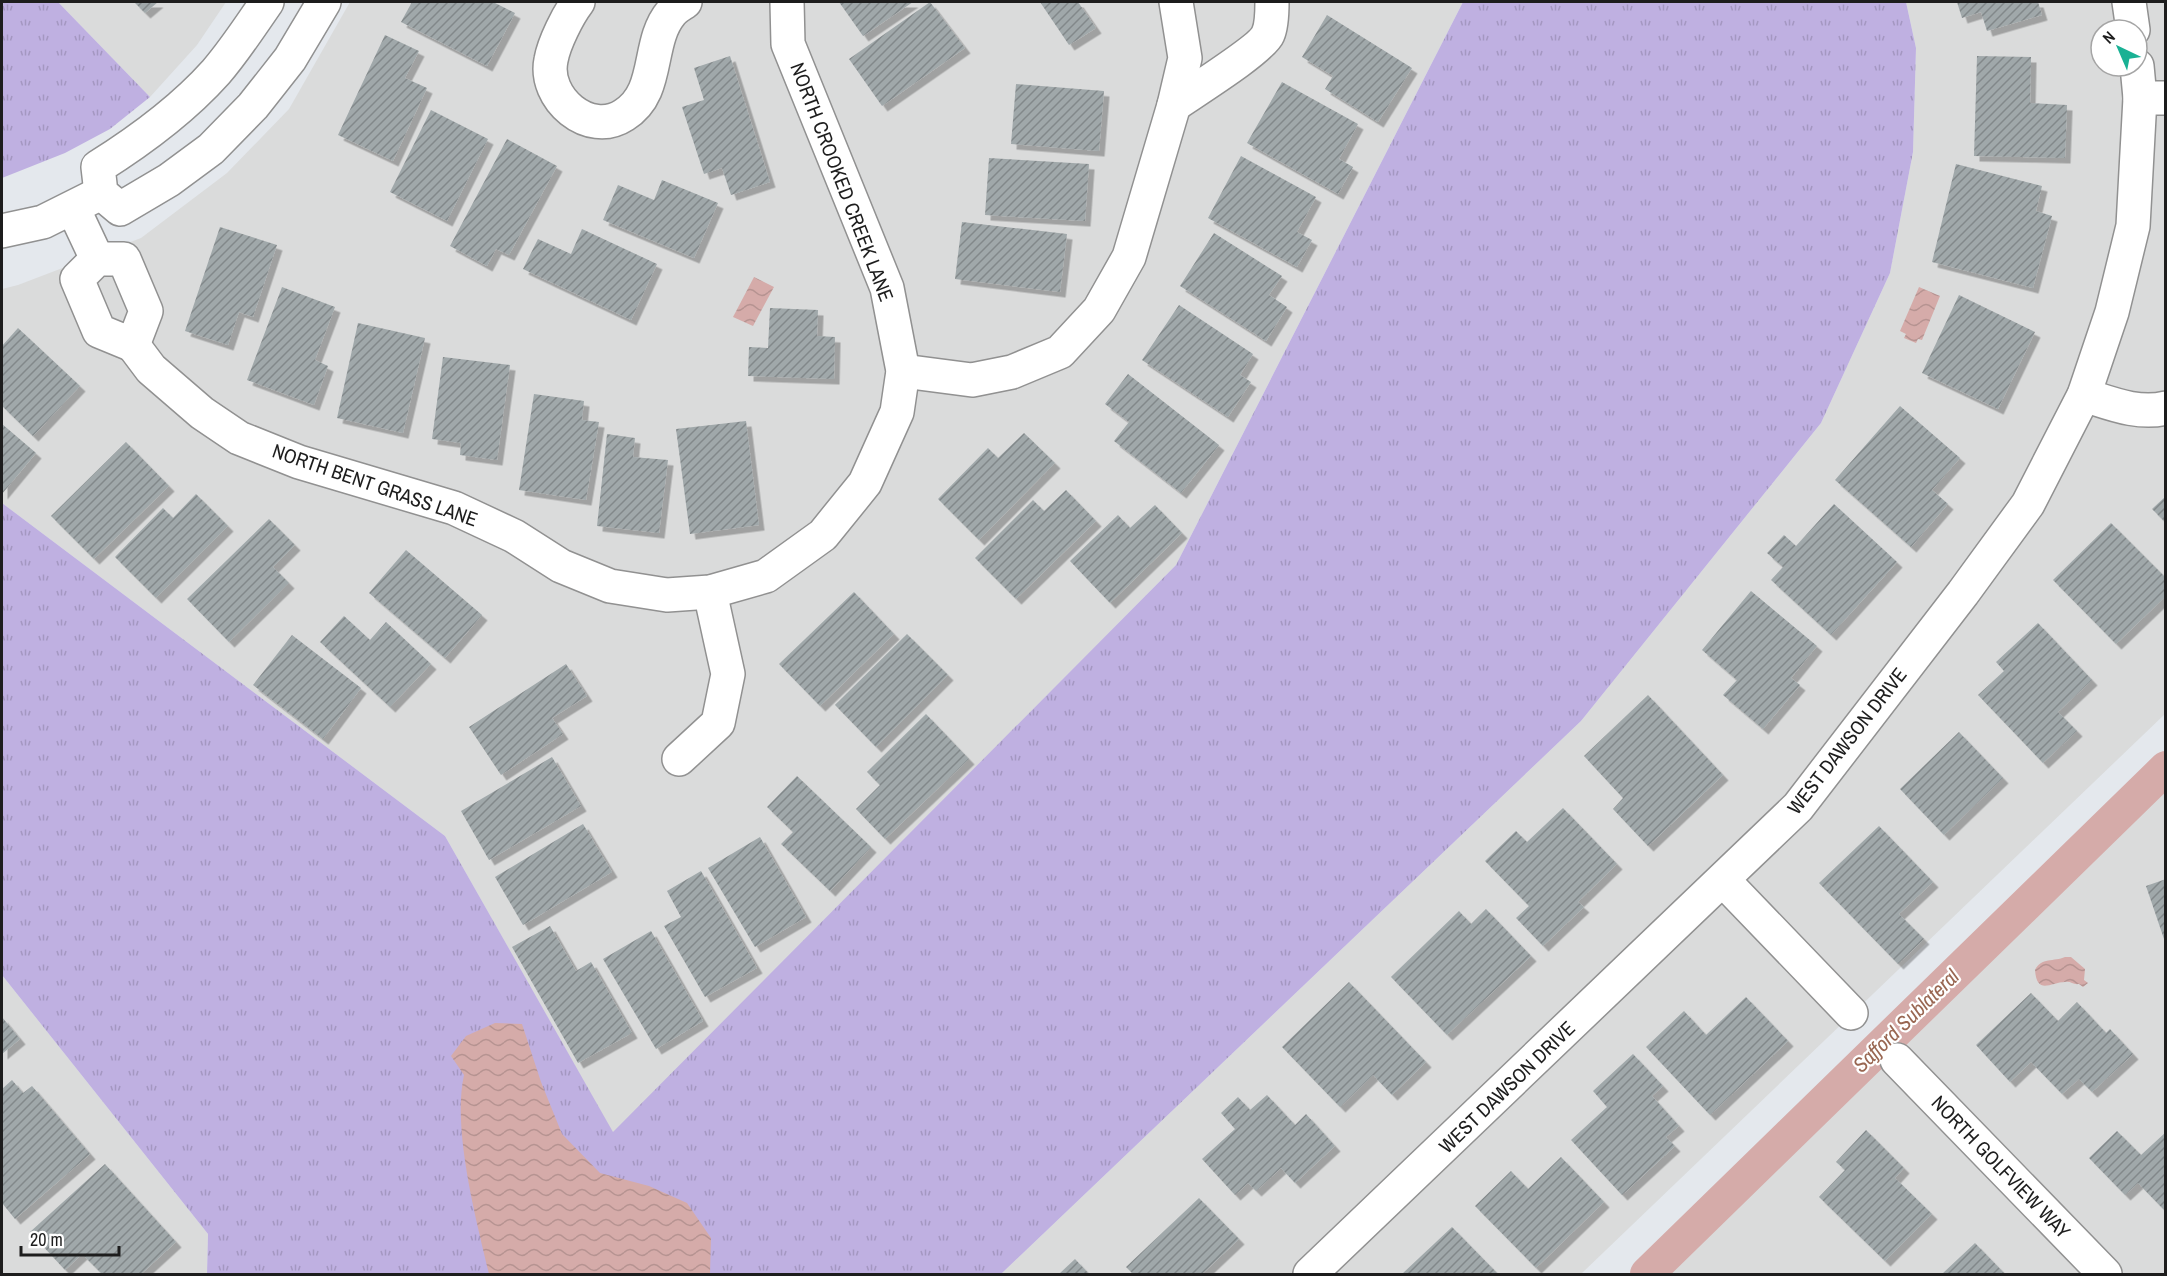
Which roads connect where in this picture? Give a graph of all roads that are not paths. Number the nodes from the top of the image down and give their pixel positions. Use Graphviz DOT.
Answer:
graph roads {
  1 [pos="267,2"];
  2 [pos="324,2"];
  3 [pos="578,2"];
  4 [pos="685,2"];
  5 [pos="787,2"];
  6 [pos="1176,2"];
  7 [pos="1272,2"];
  8 [pos="2129,2"];
  9 [pos="2131,18"];
  10 [pos="2143,78"];
  11 [pos="2153,98"];
  12 [pos="1174,105"];
  13 [pos="87,201"];
  14 [pos="2,231"];
  15 [pos="97,259"];
  16 [pos="133,345"];
  17 [pos="903,371"];
  18 [pos="2084,395"];
  19 [pos="2166,408"];
  20 [pos="710,592"];
  21 [pos="679,759"];
  22 [pos="1723,880"];
  23 [pos="1851,1013"];
  24 [pos="1897,1060"];
  25 [pos="1310,1275"];
  26 [pos="2105,1275"];
  1 -- 13 [label="street"];
  2 -- 13 [label="street"];
  3 -- 4 [label="street"];
  5 -- 17 [label="street, NORTH CROOKED CREEK LANE"];
  6 -- 12 [label="street"];
  7 -- 12 [label="street"];
  8 -- 9 [label="street"];
  10 -- 11 [label="street, WEST DAWSON DRIVE"];
  11 -- 18 [label="street, WEST DAWSON DRIVE"];
  12 -- 17 [label="street"];
  13 -- 14 [label="street"];
  13 -- 15 [label="street"];
  15 -- 16 [label="street"];
  15 -- 16 [label="street"];
  16 -- 20 [label="street, NORTH BENT GRASS LANE"];
  17 -- 20 [label="street, NORTH CROOKED CREEK LANE"];
  18 -- 19 [label="street"];
  18 -- 22 [label="street, WEST DAWSON DRIVE"];
  20 -- 21 [label="street"];
  22 -- 23 [label="street"];
  22 -- 25 [label="street, WEST DAWSON DRIVE"];
  24 -- 26 [label="street, NORTH GOLFVIEW WAY"];
}
